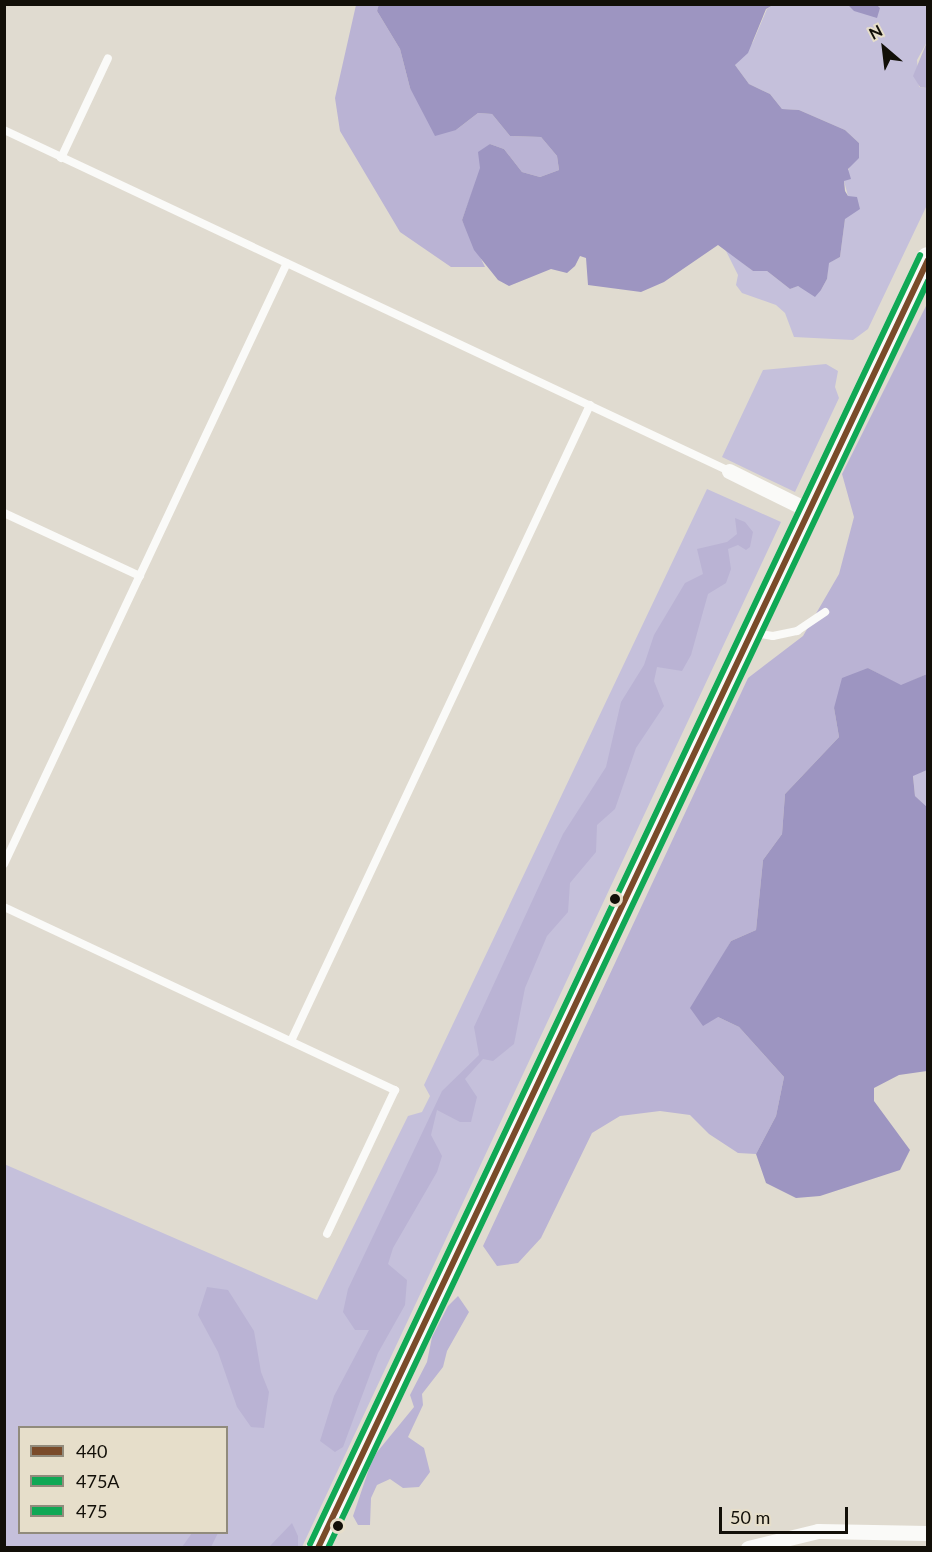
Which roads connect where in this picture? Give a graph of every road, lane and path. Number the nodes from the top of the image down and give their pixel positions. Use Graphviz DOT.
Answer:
graph roads {
  1 [pos="108,58"];
  2 [pos="4,130"];
  3 [pos="61,158"];
  4 [pos="927,259"];
  5 [pos="287,264"];
  6 [pos="590,405"];
  7 [pos="729,471"];
  8 [pos="808,510"];
  9 [pos="4,513"];
  10 [pos="140,576"];
  11 [pos="825,612"];
  12 [pos="750,633"];
  13 [pos="4,864"];
  14 [pos="4,907"];
  15 [pos="291,1041"];
  16 [pos="327,1234"];
  17 [pos="927,1533"];
  18 [pos="318,1548"];
  19 [pos="748,1548"];
  1 -- 3 [label="lane"];
  2 -- 3 [label="lane"];
  3 -- 5 [label="lane"];
  4 -- 8 [label="main road"];
  5 -- 6 [label="lane"];
  5 -- 10 [label="lane"];
  6 -- 7 [label="lane"];
  6 -- 15 [label="lane"];
  7 -- 8 [label="street"];
  8 -- 12 [label="main road"];
  9 -- 10 [label="lane"];
  10 -- 13 [label="lane"];
  11 -- 12 [label="lane"];
  12 -- 18 [label="main road"];
  14 -- 15 [label="lane"];
  15 -- 16 [label="lane"];
  17 -- 19 [label="street"];
}
